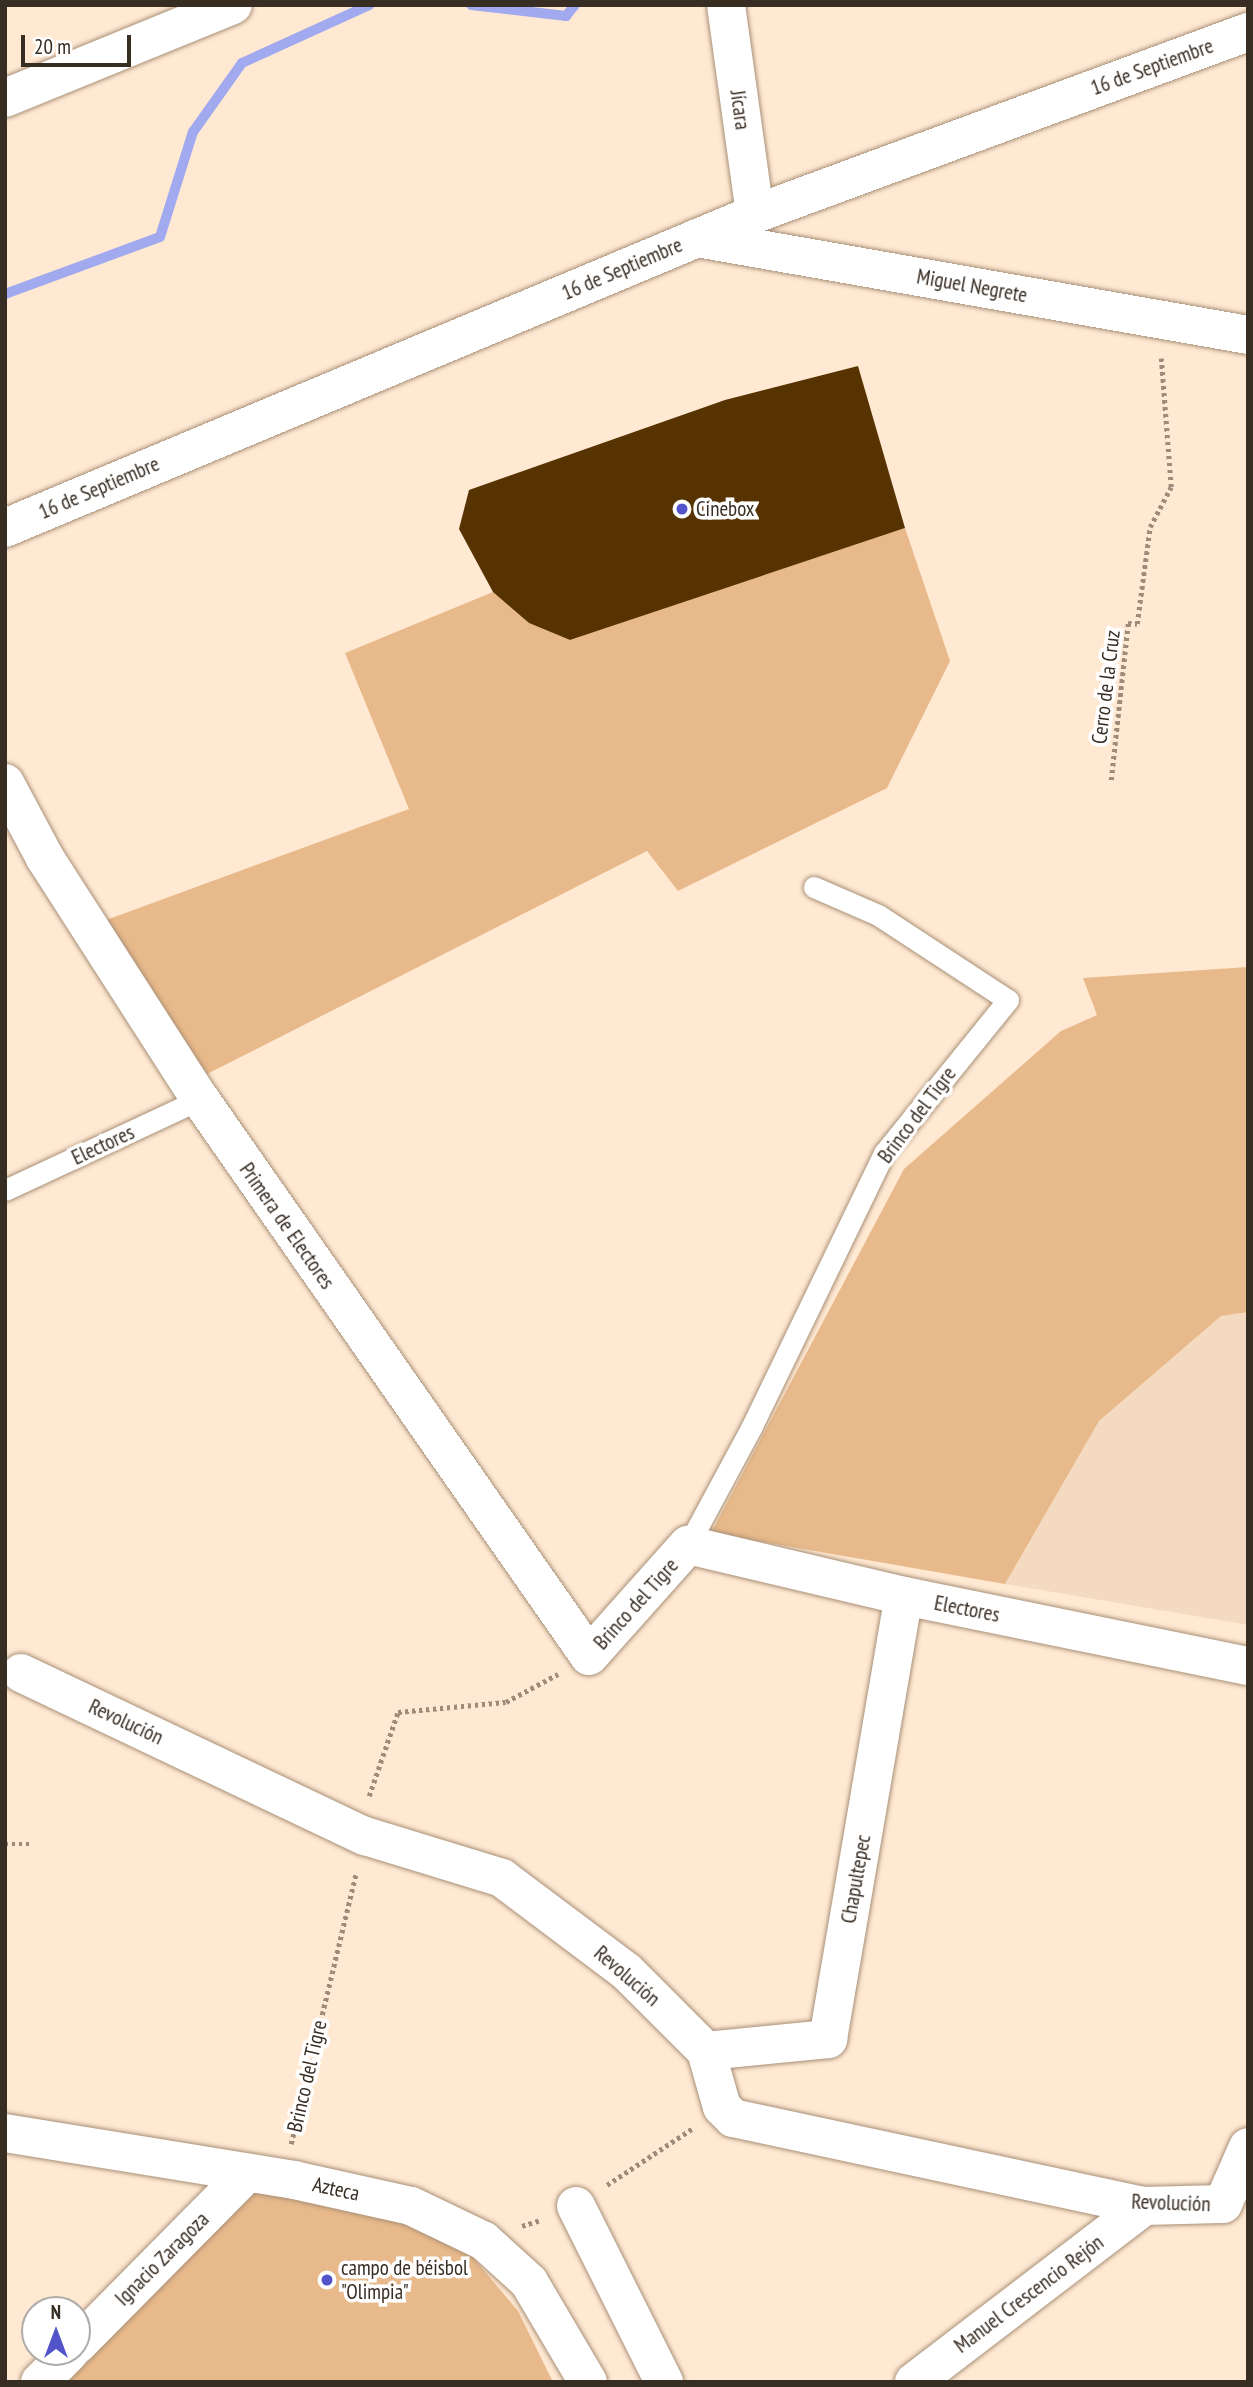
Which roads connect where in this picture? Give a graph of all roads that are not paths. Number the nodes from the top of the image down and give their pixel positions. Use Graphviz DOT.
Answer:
graph roads {
  1 [pos="233,5"];
  2 [pos="726,5"];
  3 [pos="1248,32"];
  4 [pos="5,99"];
  5 [pos="755,214"];
  6 [pos="697,237"];
  7 [pos="1248,335"];
  8 [pos="5,528"];
  9 [pos="5,783"];
  10 [pos="814,887"];
  11 [pos="200,1099"];
  12 [pos="5,1190"];
  13 [pos="688,1545"];
  14 [pos="904,1597"];
  15 [pos="589,1656"];
  16 [pos="1248,1666"];
  17 [pos="21,1673"];
  18 [pos="706,2051"];
  19 [pos="5,2133"];
  20 [pos="1248,2147"];
  21 [pos="265,2175"];
  22 [pos="576,2206"];
  23 [pos="1144,2206"];
  24 [pos="91,2332"];
  25 [pos="56,2366"];
  26 [pos="40,2382"];
  27 [pos="588,2382"];
  28 [pos="664,2382"];
  29 [pos="914,2382"];
  1 -- 4 [label="street"];
  2 -- 5 [label="street, Jícara"];
  3 -- 5 [label="street, 16 de Septiembre"];
  5 -- 6 [label="street, 16 de Septiembre"];
  6 -- 7 [label="street, Miguel Negrete"];
  6 -- 8 [label="street, 16 de Septiembre"];
  9 -- 11 [label="street, Primera de Electores"];
  10 -- 13 [label="lane, Brinco del Tigre"];
  11 -- 12 [label="lane, Electores"];
  11 -- 15 [label="street, Primera de Electores"];
  13 -- 14 [label="street, Electores"];
  13 -- 15 [label="street, Brinco del Tigre"];
  14 -- 16 [label="street, Electores"];
  14 -- 18 [label="street, Chapultepec"];
  17 -- 18 [label="street, Revolución"];
  18 -- 23 [label="street, Revolución"];
  19 -- 21 [label="street, Azteca"];
  20 -- 23 [label="street, Revolución"];
  21 -- 24 [label="street, Ignacio Zaragoza"];
  21 -- 27 [label="street, Azteca"];
  22 -- 28 [label="street"];
  23 -- 29 [label="street, Manuel Crescencio Rejón"];
  25 -- 26 [label="street"];
}
